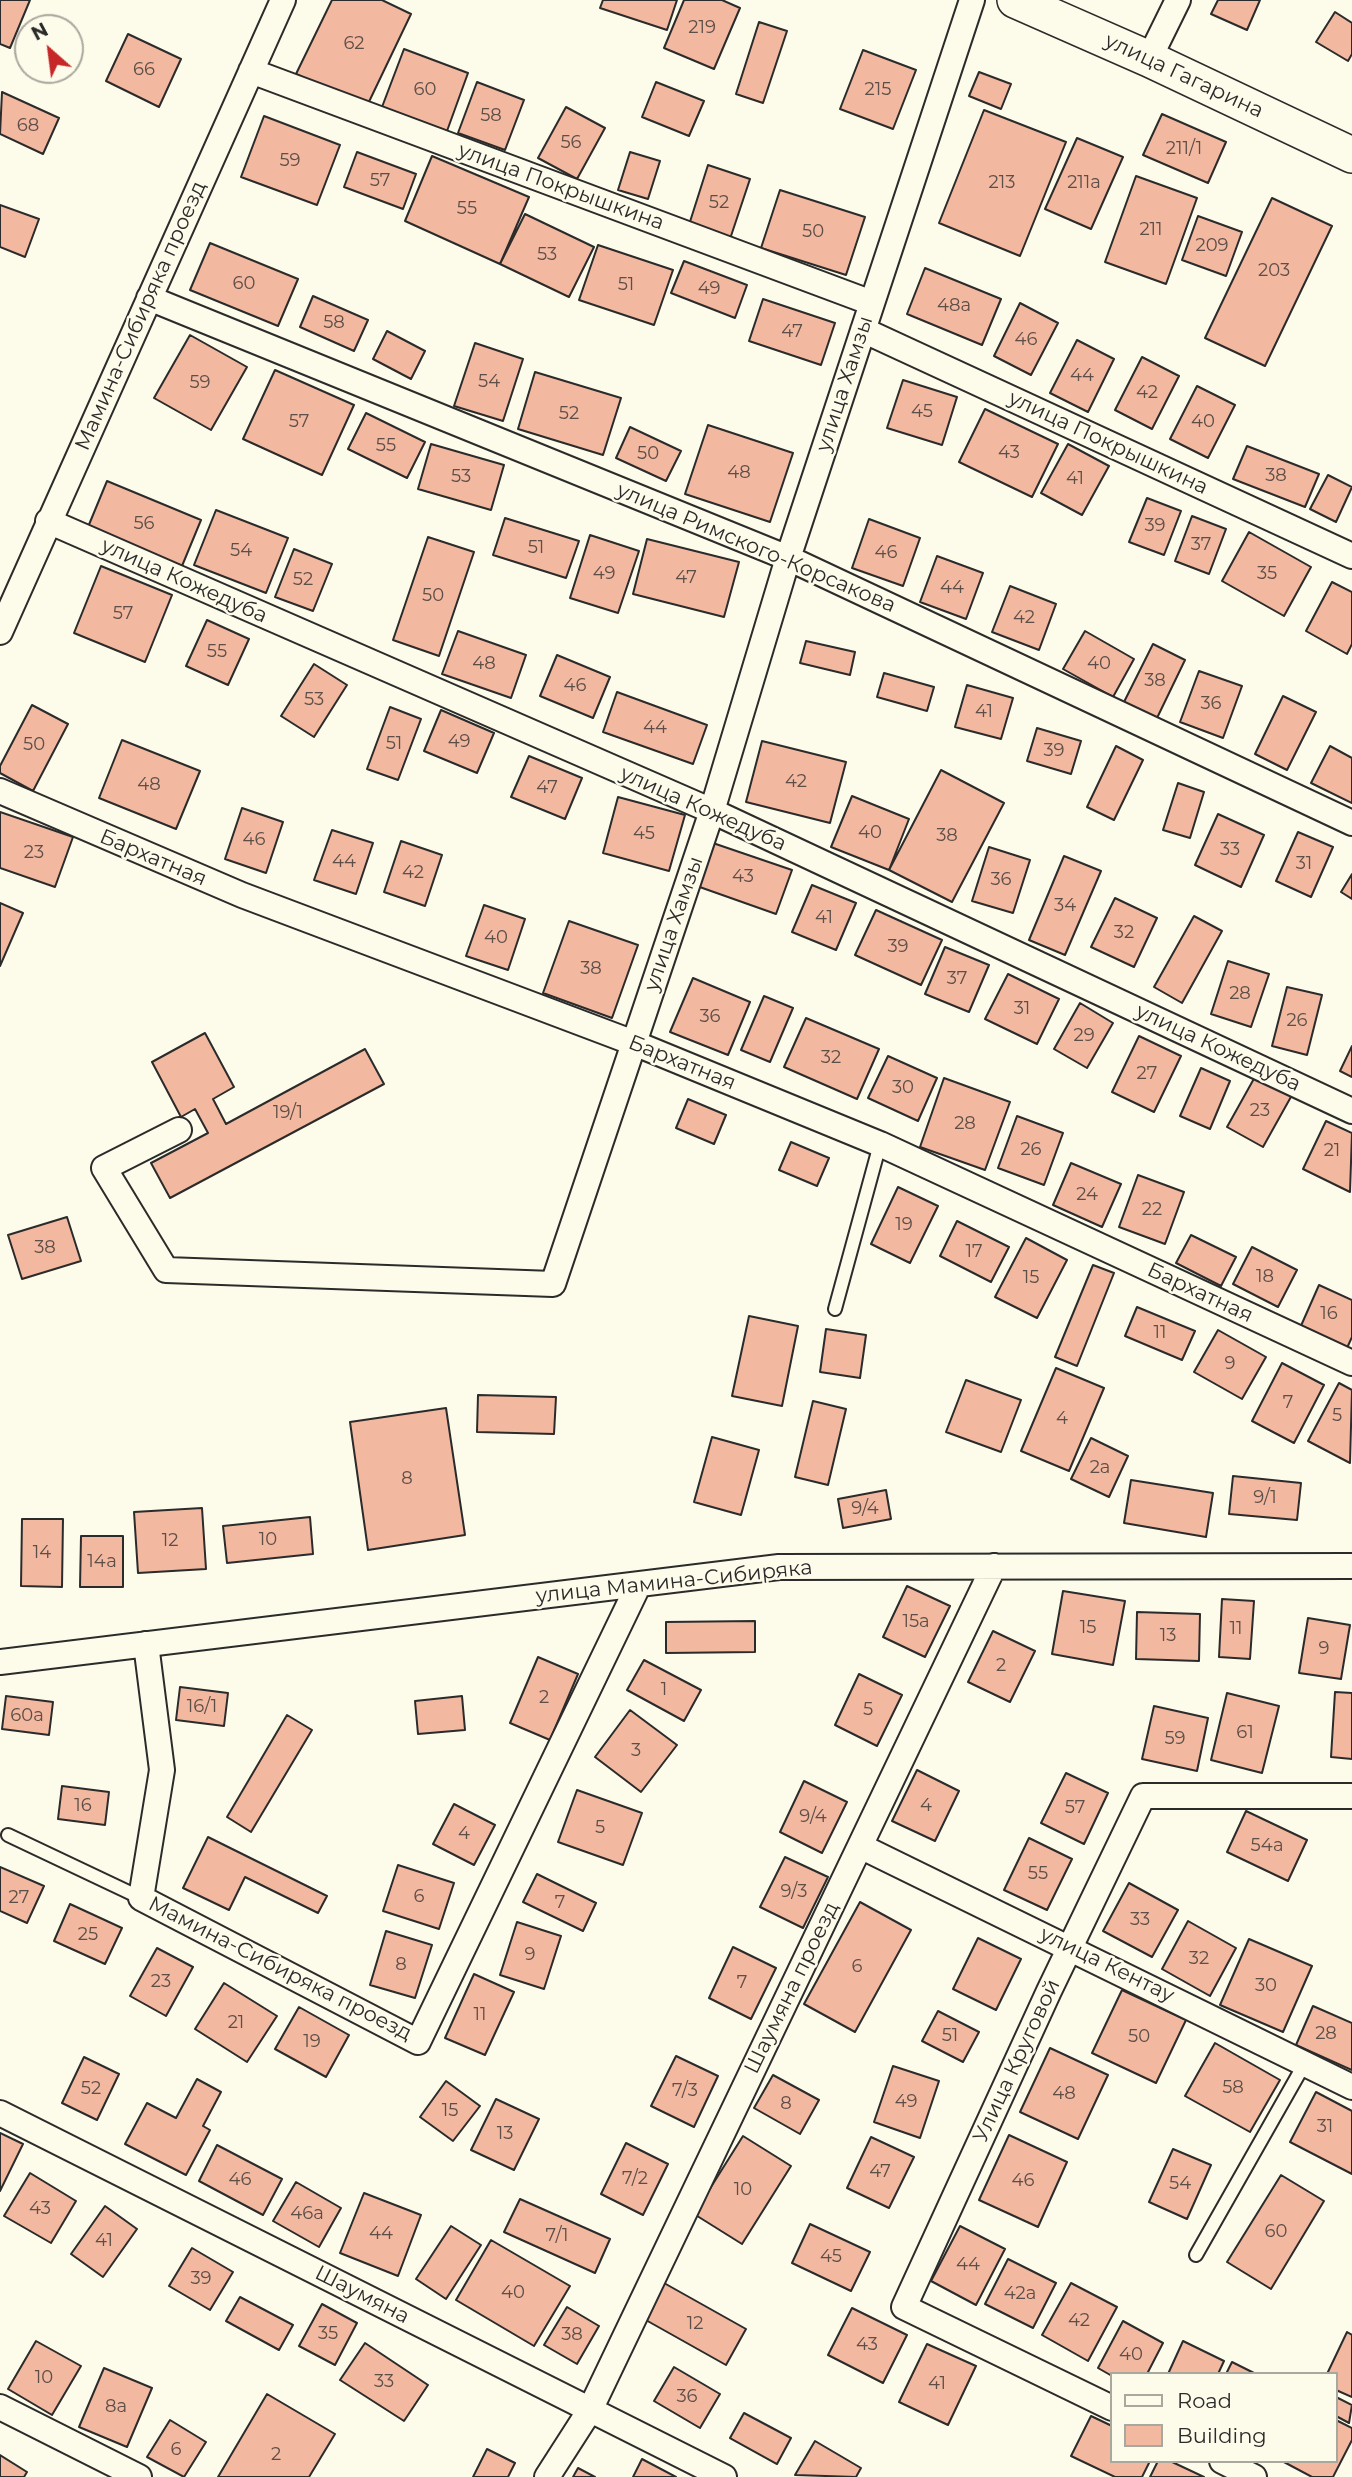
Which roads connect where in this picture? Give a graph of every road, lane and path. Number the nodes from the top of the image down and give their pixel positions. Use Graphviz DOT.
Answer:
graph roads {
  1 [pos="283,0"];
  2 [pos="972,0"];
  3 [pos="1015,0"];
  4 [pos="1178,0"];
  5 [pos="1149,59"];
  6 [pos="251,71"];
  7 [pos="1352,155"];
  8 [pos="149,298"];
  9 [pos="872,303"];
  10 [pos="863,330"];
  11 [pos="48,521"];
  12 [pos="1352,556"];
  13 [pos="788,558"];
  14 [pos="0,632"];
  15 [pos="0,791"];
  16 [pos="712,811"];
  17 [pos="1352,823"];
  18 [pos="634,1043"];
  19 [pos="1352,1111"];
  20 [pos="179,1130"];
  21 [pos="880,1144"];
  22 [pos="835,1309"];
  23 [pos="1352,1363"];
  24 [pos="994,1566"];
  25 [pos="1352,1566"];
  26 [pos="639,1584"];
  27 [pos="146,1644"];
  28 [pos="0,1662"];
  29 [pos="1352,1796"];
  30 [pos="8,1835"];
  31 [pos="860,1846"];
  32 [pos="141,1898"];
  33 [pos="1070,1946"];
  34 [pos="1305,2063"];
  35 [pos="1352,2087"];
  36 [pos="0,2113"];
  37 [pos="1196,2255"];
  38 [pos="0,2407"];
  39 [pos="1110,2407"];
  40 [pos="590,2410"];
  41 [pos="1226,2463"];
  42 [pos="139,2477"];
  43 [pos="547,2477"];
  44 [pos="724,2477"];
  45 [pos="1254,2477"];
  1 -- 6 [label="street, Мамина-Сибиряка проезд"];
  2 -- 9 [label="street, улица Хамзы"];
  3 -- 5 [label="main road, улица Гагарина"];
  4 -- 5 [label="street"];
  5 -- 7 [label="main road, улица Гагарина"];
  6 -- 8 [label="street, Мамина-Сибиряка проезд"];
  6 -- 9 [label="street, улица Покрышкина"];
  8 -- 11 [label="street, Мамина-Сибиряка проезд"];
  8 -- 13 [label="street, улица Римского-Корсакова"];
  9 -- 10 [label="street, улица Хамзы"];
  10 -- 12 [label="street, улица Покрышкина"];
  10 -- 13 [label="street, улица Хамзы"];
  11 -- 14 [label="street, Мамина-Сибиряка проезд"];
  11 -- 16 [label="street, улица Кожедуба"];
  13 -- 16 [label="street, улица Хамзы"];
  13 -- 17 [label="street, улица Римского-Корсакова"];
  15 -- 18 [label="street, Бархатная"];
  16 -- 18 [label="street, улица Хамзы"];
  16 -- 19 [label="street, улица Кожедуба"];
  18 -- 20 [label="street, улица Хамзы"];
  18 -- 21 [label="street, Бархатная"];
  21 -- 22 [label="lane"];
  21 -- 23 [label="street, Бархатная"];
  24 -- 25 [label="street, улица Мамина-Сибиряка"];
  24 -- 26 [label="street, улица Мамина-Сибиряка"];
  24 -- 31 [label="street, Шаумяна проезд"];
  26 -- 27 [label="street, улица Мамина-Сибиряка"];
  26 -- 32 [label="street, Мамина-Сибиряка проезд"];
  27 -- 28 [label="street, улица Мамина-Сибиряка"];
  27 -- 32 [label="street, Мамина-Сибиряка проезд"];
  29 -- 33 [label="street, Улица Круговой"];
  30 -- 32 [label="lane"];
  31 -- 33 [label="street, улица Кентау"];
  31 -- 40 [label="street, Шаумяна проезд"];
  33 -- 34 [label="street, улица Кентау"];
  33 -- 39 [label="street, Улица Круговой"];
  34 -- 35 [label="street, улица Кентау"];
  34 -- 37 [label="lane"];
  36 -- 40 [label="street, Шаумяна"];
  38 -- 42 [label="street"];
  40 -- 43 [label="street, Шаумяна проезд"];
  40 -- 44 [label="street, Шаумяна"];
  41 -- 45 [label="street"];
}
